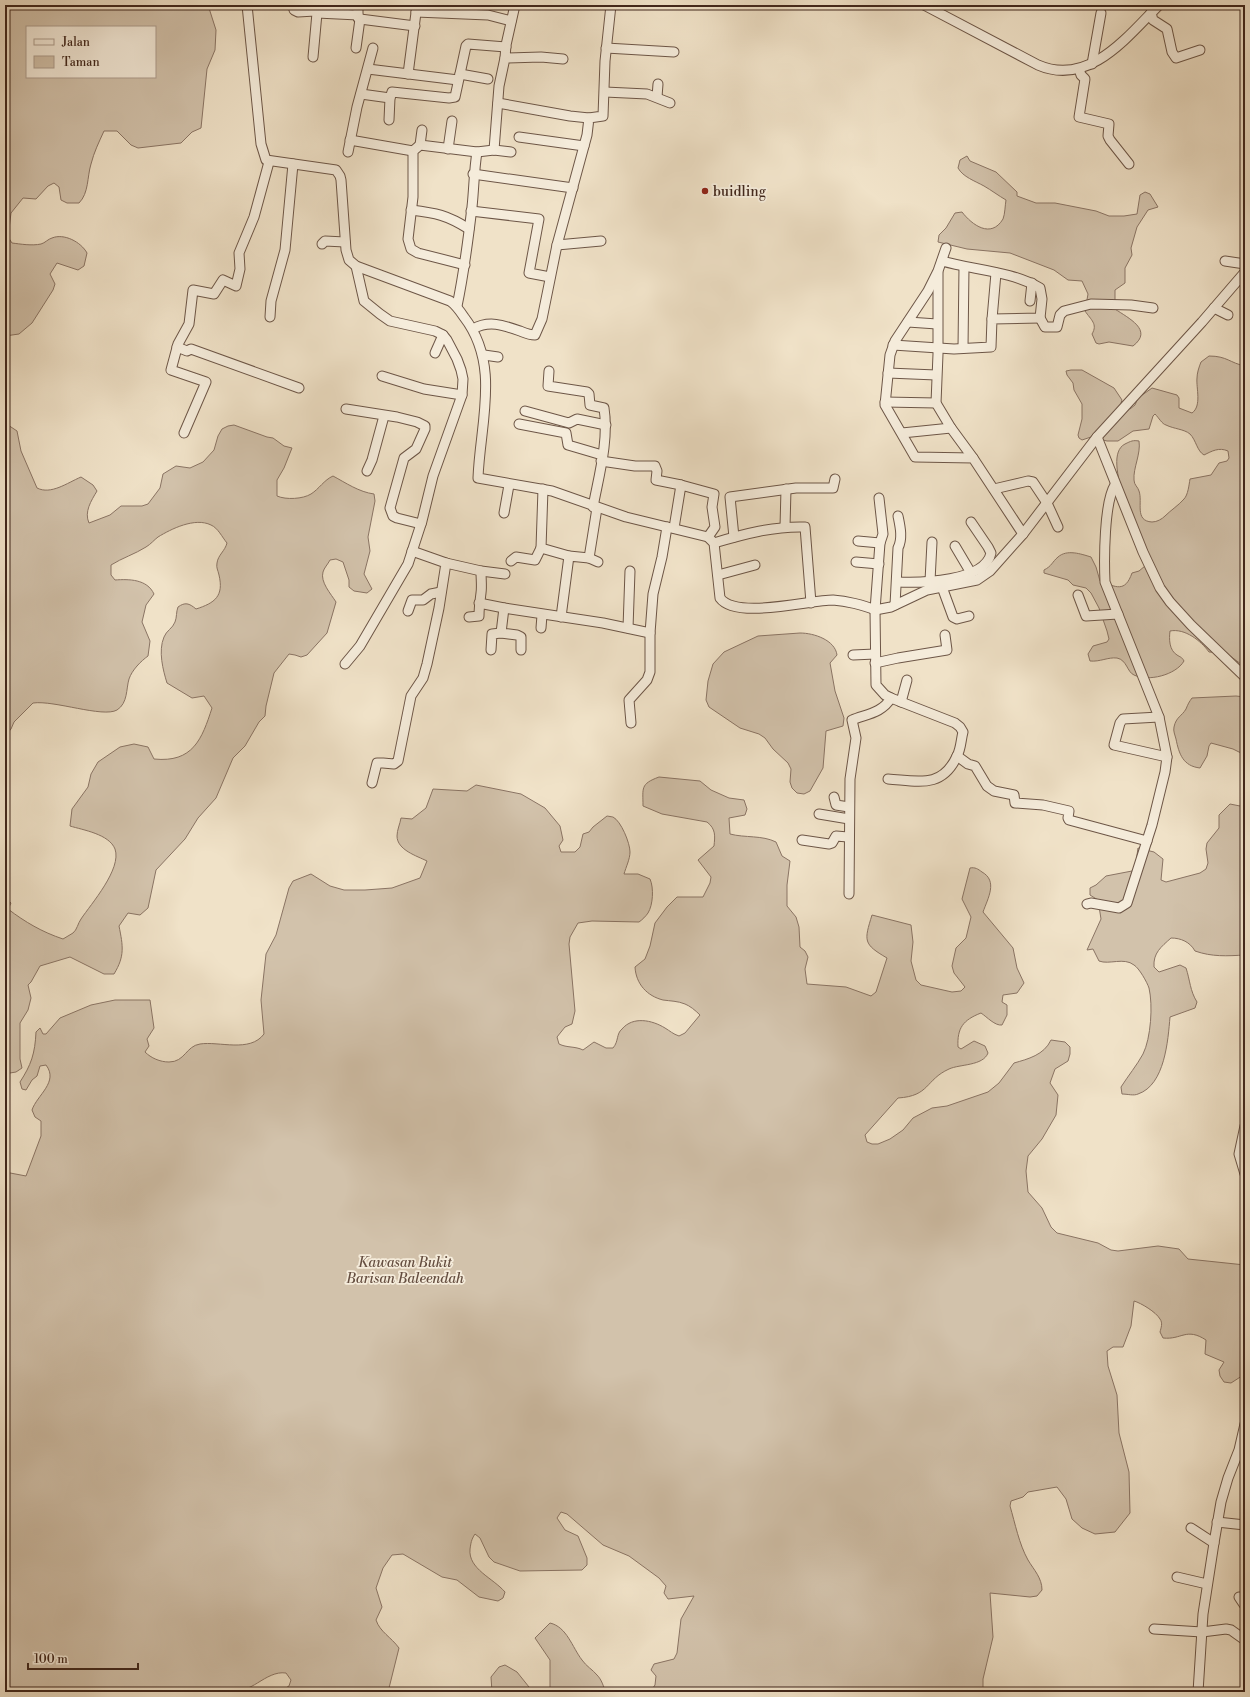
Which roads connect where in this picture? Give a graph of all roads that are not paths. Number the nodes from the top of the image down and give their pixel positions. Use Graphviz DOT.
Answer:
graph roads {
  1 [pos="247,5"];
  2 [pos="293,5"];
  3 [pos="358,5"];
  4 [pos="515,5"];
  5 [pos="611,5"];
  6 [pos="924,5"];
  7 [pos="1159,5"];
  8 [pos="417,8"];
  9 [pos="317,13"];
  10 [pos="1101,13"];
  11 [pos="1151,13"];
  12 [pos="359,17"];
  13 [pos="511,21"];
  14 [pos="415,26"];
  15 [pos="506,47"];
  16 [pos="356,48"];
  17 [pos="373,48"];
  18 [pos="606,48"];
  19 [pos="1200,50"];
  20 [pos="674,52"];
  21 [pos="313,57"];
  22 [pos="505,58"];
  23 [pos="563,59"];
  24 [pos="1092,64"];
  25 [pos="368,69"];
  26 [pos="1079,69"];
  27 [pos="408,74"];
  28 [pos="459,77"];
  29 [pos="488,79"];
  30 [pos="658,84"];
  31 [pos="605,92"];
  32 [pos="361,94"];
  33 [pos="657,97"];
  34 [pos="390,98"];
  35 [pos="498,102"];
  36 [pos="670,103"];
  37 [pos="589,118"];
  38 [pos="389,120"];
  39 [pos="452,121"];
  40 [pos="422,130"];
  41 [pos="519,138"];
  42 [pos="350,140"];
  43 [pos="584,146"];
  44 [pos="416,148"];
  45 [pos="448,148"];
  46 [pos="494,150"];
  47 [pos="348,152"];
  48 [pos="477,152"];
  49 [pos="511,152"];
  50 [pos="269,162"];
  51 [pos="293,164"];
  52 [pos="1129,164"];
  53 [pos="473,174"];
  54 [pos="573,188"];
  55 [pos="411,210"];
  56 [pos="471,211"];
  57 [pos="468,229"];
  58 [pos="601,241"];
  59 [pos="345,242"];
  60 [pos="322,244"];
  61 [pos="557,246"];
  62 [pos="946,248"];
  63 [pos="942,261"];
  64 [pos="1225,261"];
  65 [pos="1245,264"];
  66 [pos="465,265"];
  67 [pos="356,266"];
  68 [pos="964,267"];
  69 [pos="938,271"];
  70 [pos="1245,272"];
  71 [pos="996,273"];
  72 [pos="550,277"];
  73 [pos="1032,283"];
  74 [pos="1030,301"];
  75 [pos="457,306"];
  76 [pos="1153,308"];
  77 [pos="1214,308"];
  78 [pos="1228,315"];
  79 [pos="270,316"];
  80 [pos="1040,318"];
  81 [pos="992,319"];
  82 [pos="908,322"];
  83 [pos="938,324"];
  84 [pos="473,329"];
  85 [pos="443,335"];
  86 [pos="893,345"];
  87 [pos="177,348"];
  88 [pos="937,348"];
  89 [pos="963,348"];
  90 [pos="435,353"];
  91 [pos="484,355"];
  92 [pos="498,357"];
  93 [pos="549,371"];
  94 [pos="888,373"];
  95 [pos="936,374"];
  96 [pos="382,376"];
  97 [pos="299,388"];
  98 [pos="462,395"];
  99 [pos="885,402"];
  100 [pos="936,403"];
  101 [pos="346,410"];
  102 [pos="525,411"];
  103 [pos="384,416"];
  104 [pos="519,424"];
  105 [pos="606,424"];
  106 [pos="951,428"];
  107 [pos="184,433"];
  108 [pos="902,433"];
  109 [pos="1097,437"];
  110 [pos="602,458"];
  111 [pos="973,458"];
  112 [pos="367,471"];
  113 [pos="835,479"];
  114 [pos="509,485"];
  115 [pos="1116,485"];
  116 [pos="681,486"];
  117 [pos="786,489"];
  118 [pos="994,489"];
  119 [pos="543,490"];
  120 [pos="714,494"];
  121 [pos="730,497"];
  122 [pos="879,498"];
  123 [pos="1047,503"];
  124 [pos="595,508"];
  125 [pos="504,513"];
  126 [pos="898,516"];
  127 [pos="971,522"];
  128 [pos="421,524"];
  129 [pos="785,527"];
  130 [pos="1058,527"];
  131 [pos="671,528"];
  132 [pos="1023,534"];
  133 [pos="734,537"];
  134 [pos="711,540"];
  135 [pos="858,541"];
  136 [pos="932,542"];
  137 [pos="880,543"];
  138 [pos="955,546"];
  139 [pos="541,548"];
  140 [pos="412,551"];
  141 [pos="569,556"];
  142 [pos="589,558"];
  143 [pos="511,562"];
  144 [pos="598,562"];
  145 [pos="856,562"];
  146 [pos="446,563"];
  147 [pos="879,564"];
  148 [pos="755,565"];
  149 [pos="481,571"];
  150 [pos="630,571"];
  151 [pos="971,573"];
  152 [pos="505,574"];
  153 [pos="718,575"];
  154 [pos="930,581"];
  155 [pos="897,582"];
  156 [pos="942,587"];
  157 [pos="441,592"];
  158 [pos="1078,595"];
  159 [pos="479,603"];
  160 [pos="811,603"];
  161 [pos="895,605"];
  162 [pos="504,608"];
  163 [pos="875,610"];
  164 [pos="408,611"];
  165 [pos="1118,614"];
  166 [pos="542,615"];
  167 [pos="970,616"];
  168 [pos="469,617"];
  169 [pos="560,617"];
  170 [pos="540,628"];
  171 [pos="628,628"];
  172 [pos="501,633"];
  173 [pos="650,633"];
  174 [pos="945,635"];
  175 [pos="491,650"];
  176 [pos="521,650"];
  177 [pos="853,655"];
  178 [pos="875,659"];
  179 [pos="345,664"];
  180 [pos="1245,677"];
  181 [pos="907,680"];
  182 [pos="891,698"];
  183 [pos="901,702"];
  184 [pos="1159,717"];
  185 [pos="631,723"];
  186 [pos="958,756"];
  187 [pos="1167,756"];
  188 [pos="888,779"];
  189 [pos="372,784"];
  190 [pos="834,797"];
  191 [pos="849,807"];
  192 [pos="819,814"];
  193 [pos="849,819"];
  194 [pos="848,837"];
  195 [pos="802,840"];
  196 [pos="1147,840"];
  197 [pos="849,894"];
  198 [pos="1087,904"];
  199 [pos="1245,1126"];
  200 [pos="1245,1174"];
  201 [pos="1245,1424"];
  202 [pos="1218,1522"];
  203 [pos="1245,1524"];
  204 [pos="1191,1528"];
  205 [pos="1214,1543"];
  206 [pos="1177,1577"];
  207 [pos="1207,1584"];
  208 [pos="1239,1597"];
  209 [pos="1245,1606"];
  210 [pos="1154,1629"];
  211 [pos="1202,1632"];
  212 [pos="1244,1636"];
  213 [pos="1198,1692"];
  1 -- 50 [label="street"];
  2 -- 9 [label="street"];
  3 -- 12 [label="street"];
  4 -- 13 [label="street"];
  5 -- 18 [label="street"];
  6 -- 26 [label="street"];
  7 -- 11 [label="street"];
  8 -- 13 [label="street"];
  8 -- 14 [label="street"];
  9 -- 12 [label="street"];
  9 -- 21 [label="street"];
  10 -- 24 [label="street"];
  11 -- 19 [label="street"];
  11 -- 24 [label="street"];
  12 -- 14 [label="street"];
  12 -- 16 [label="street"];
  13 -- 15 [label="street"];
  14 -- 27 [label="street"];
  15 -- 22 [label="street"];
  15 -- 28 [label="street"];
  17 -- 25 [label="street"];
  18 -- 20 [label="street"];
  18 -- 31 [label="street"];
  22 -- 23 [label="street"];
  22 -- 35 [label="street"];
  24 -- 26 [label="street"];
  25 -- 27 [label="street"];
  25 -- 32 [label="street"];
  26 -- 52 [label="street"];
  27 -- 28 [label="street"];
  28 -- 29 [label="street"];
  28 -- 34 [label="street"];
  30 -- 33 [label="street"];
  31 -- 33 [label="street"];
  31 -- 37 [label="street"];
  32 -- 34 [label="street"];
  32 -- 42 [label="street"];
  33 -- 36 [label="street"];
  34 -- 38 [label="street"];
  35 -- 37 [label="street"];
  35 -- 46 [label="street"];
  37 -- 43 [label="street"];
  39 -- 45 [label="street"];
  40 -- 44 [label="street"];
  41 -- 43 [label="street"];
  42 -- 44 [label="street"];
  42 -- 47 [label="street"];
  43 -- 54 [label="street"];
  44 -- 45 [label="street"];
  44 -- 55 [label="street"];
  45 -- 48 [label="street"];
  46 -- 48 [label="street"];
  46 -- 49 [label="street"];
  48 -- 53 [label="street"];
  50 -- 51 [label="street"];
  50 -- 87 [label="street"];
  51 -- 59 [label="street"];
  51 -- 79 [label="street"];
  53 -- 54 [label="street"];
  53 -- 56 [label="street"];
  54 -- 61 [label="street"];
  55 -- 57 [label="street"];
  55 -- 66 [label="street"];
  56 -- 57 [label="street"];
  56 -- 72 [label="street"];
  57 -- 66 [label="street"];
  58 -- 61 [label="street"];
  59 -- 60 [label="street"];
  59 -- 67 [label="street"];
  61 -- 72 [label="street"];
  62 -- 63 [label="street"];
  63 -- 68 [label="street"];
  63 -- 69 [label="street"];
  64 -- 65 [label="street"];
  66 -- 75 [label="street"];
  67 -- 75 [label="street"];
  67 -- 85 [label="street"];
  68 -- 71 [label="street"];
  68 -- 89 [label="street"];
  69 -- 82 [label="street"];
  69 -- 83 [label="street"];
  70 -- 77 [label="street"];
  71 -- 73 [label="street"];
  71 -- 81 [label="street"];
  72 -- 84 [label="street"];
  73 -- 74 [label="street"];
  73 -- 80 [label="street"];
  75 -- 84 [label="street"];
  76 -- 80 [label="street"];
  77 -- 78 [label="street"];
  77 -- 109 [label="street"];
  80 -- 81 [label="street"];
  81 -- 89 [label="street"];
  82 -- 83 [label="street"];
  82 -- 86 [label="street"];
  83 -- 88 [label="street"];
  84 -- 91 [label="street"];
  85 -- 90 [label="street"];
  85 -- 98 [label="street"];
  86 -- 88 [label="street"];
  86 -- 94 [label="street"];
  87 -- 97 [label="street"];
  87 -- 107 [label="street"];
  88 -- 89 [label="street"];
  88 -- 95 [label="street"];
  91 -- 92 [label="street"];
  91 -- 114 [label="street"];
  93 -- 105 [label="street"];
  94 -- 95 [label="street"];
  94 -- 99 [label="street"];
  95 -- 100 [label="street"];
  96 -- 98 [label="street"];
  98 -- 128 [label="street"];
  99 -- 100 [label="street"];
  99 -- 108 [label="street"];
  100 -- 106 [label="street"];
  101 -- 103 [label="street"];
  102 -- 105 [label="street"];
  103 -- 112 [label="street"];
  103 -- 128 [label="street"];
  104 -- 110 [label="street"];
  105 -- 110 [label="street"];
  106 -- 108 [label="street"];
  106 -- 111 [label="street"];
  108 -- 111 [label="street"];
  109 -- 115 [label="street"];
  109 -- 123 [label="street"];
  110 -- 116 [label="street"];
  110 -- 124 [label="street"];
  111 -- 118 [label="street"];
  113 -- 117 [label="street"];
  114 -- 119 [label="street"];
  114 -- 125 [label="street"];
  115 -- 165 [label="street"];
  115 -- 180 [label="street"];
  116 -- 120 [label="street"];
  116 -- 131 [label="street"];
  117 -- 121 [label="street"];
  117 -- 129 [label="street"];
  118 -- 123 [label="street"];
  118 -- 132 [label="street"];
  119 -- 124 [label="street"];
  119 -- 139 [label="street"];
  120 -- 121 [label="street"];
  120 -- 134 [label="street"];
  121 -- 133 [label="street"];
  122 -- 137 [label="street"];
  123 -- 130 [label="street"];
  123 -- 132 [label="street"];
  124 -- 131 [label="street"];
  124 -- 142 [label="street"];
  126 -- 155 [label="street"];
  127 -- 151 [label="street"];
  128 -- 140 [label="street"];
  129 -- 133 [label="street"];
  129 -- 160 [label="street"];
  131 -- 134 [label="street"];
  131 -- 173 [label="street"];
  132 -- 156 [label="street"];
  133 -- 134 [label="street"];
  134 -- 153 [label="street"];
  135 -- 137 [label="street"];
  136 -- 154 [label="street"];
  137 -- 147 [label="street"];
  138 -- 151 [label="street"];
  139 -- 141 [label="street"];
  139 -- 143 [label="street"];
  140 -- 146 [label="street"];
  140 -- 179 [label="street"];
  141 -- 142 [label="street"];
  141 -- 169 [label="street"];
  142 -- 144 [label="street"];
  145 -- 147 [label="street"];
  146 -- 149 [label="street"];
  146 -- 157 [label="street"];
  147 -- 163 [label="street"];
  148 -- 153 [label="street"];
  149 -- 152 [label="street"];
  149 -- 159 [label="street"];
  150 -- 171 [label="street"];
  151 -- 154 [label="street"];
  153 -- 160 [label="street"];
  154 -- 155 [label="street"];
  155 -- 161 [label="street"];
  156 -- 161 [label="street"];
  156 -- 167 [label="street"];
  157 -- 164 [label="street"];
  157 -- 189 [label="street"];
  158 -- 165 [label="street"];
  159 -- 162 [label="street"];
  159 -- 168 [label="street"];
  160 -- 163 [label="street"];
  161 -- 163 [label="street"];
  162 -- 166 [label="street"];
  162 -- 172 [label="street"];
  163 -- 178 [label="street"];
  165 -- 184 [label="street"];
  166 -- 169 [label="street"];
  166 -- 170 [label="street"];
  169 -- 171 [label="street"];
  171 -- 173 [label="street"];
  172 -- 175 [label="street"];
  172 -- 176 [label="street"];
  173 -- 185 [label="street"];
  174 -- 178 [label="street"];
  177 -- 178 [label="street"];
  178 -- 182 [label="street"];
  181 -- 183 [label="street"];
  182 -- 183 [label="street"];
  182 -- 191 [label="street"];
  183 -- 186 [label="street"];
  184 -- 187 [label="street"];
  184 -- 187 [label="street"];
  186 -- 188 [label="street"];
  186 -- 196 [label="street"];
  187 -- 196 [label="street"];
  190 -- 191 [label="street"];
  191 -- 193 [label="street"];
  192 -- 193 [label="street"];
  193 -- 194 [label="street"];
  194 -- 195 [label="street"];
  194 -- 197 [label="street"];
  196 -- 198 [label="street"];
  199 -- 200 [label="street"];
  201 -- 202 [label="street"];
  202 -- 203 [label="street"];
  202 -- 205 [label="street"];
  204 -- 205 [label="street"];
  205 -- 207 [label="street"];
  206 -- 207 [label="street"];
  207 -- 211 [label="street"];
  208 -- 209 [label="street"];
  210 -- 211 [label="street"];
  211 -- 212 [label="street"];
  211 -- 213 [label="street"];
}
